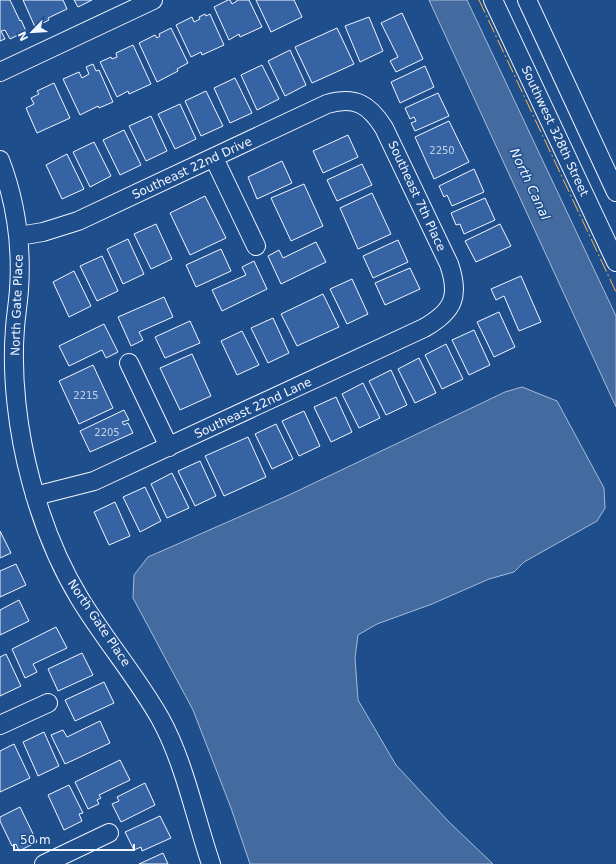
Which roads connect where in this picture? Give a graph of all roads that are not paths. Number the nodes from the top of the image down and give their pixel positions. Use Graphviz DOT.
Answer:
graph roads {
  1 [pos="153,0"];
  2 [pos="493,0"];
  3 [pos="527,0"];
  4 [pos="0,72"];
  5 [pos="363,104"];
  6 [pos="214,158"];
  7 [pos="0,160"];
  8 [pos="616,192"];
  9 [pos="19,236"];
  10 [pos="256,246"];
  11 [pos="616,262"];
  12 [pos="454,296"];
  13 [pos="129,363"];
  14 [pos="7,365"];
  15 [pos="169,447"];
  16 [pos="35,496"];
  17 [pos="48,703"];
  18 [pos="0,725"];
  19 [pos="109,834"];
  20 [pos="44,864"];
  21 [pos="211,864"];
  1 -- 4 [label="street"];
  2 -- 11 [label="street, Southwest 328th Street"];
  3 -- 8 [label="street"];
  5 -- 6 [label="street, Southeast 22nd Drive"];
  5 -- 12 [label="street, Southeast 7th Place"];
  6 -- 9 [label="street, Southeast 22nd Drive"];
  6 -- 10 [label="street"];
  7 -- 9 [label="street, North Gate Place"];
  9 -- 14 [label="street, North Gate Place"];
  12 -- 15 [label="street, Southeast 22nd Lane"];
  13 -- 15 [label="street"];
  14 -- 16 [label="street, North Gate Place"];
  15 -- 16 [label="street, Southeast 22nd Lane"];
  16 -- 21 [label="street, North Gate Place"];
  17 -- 18 [label="street"];
  19 -- 20 [label="street"];
}
